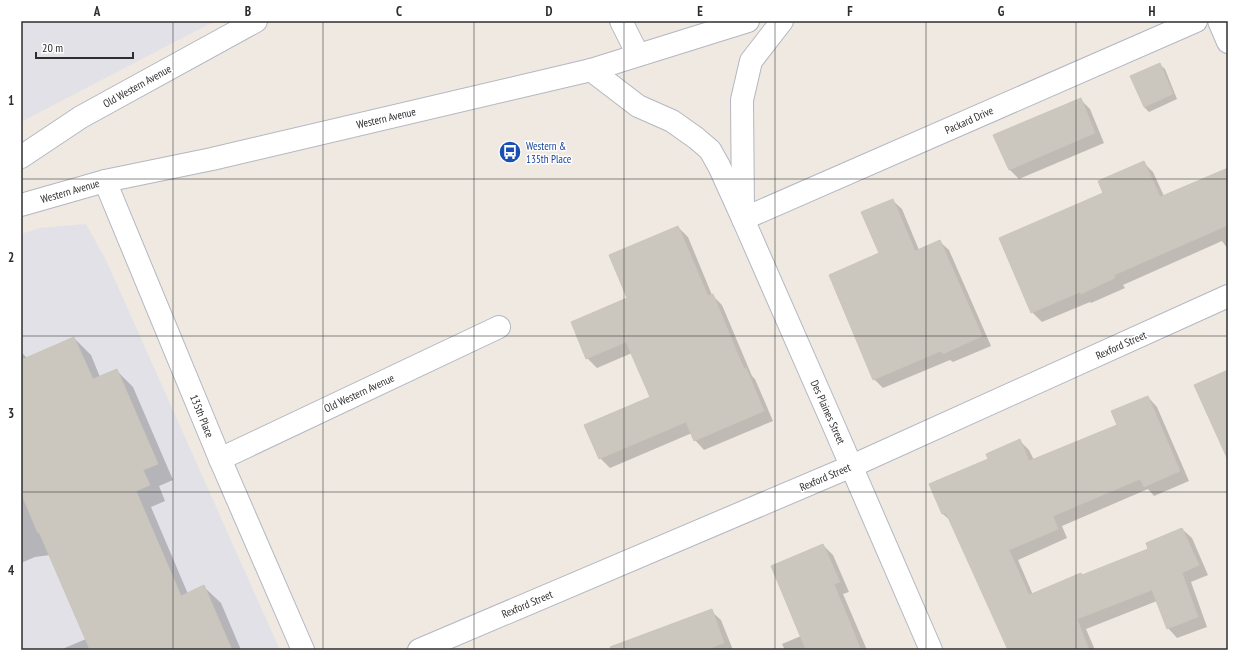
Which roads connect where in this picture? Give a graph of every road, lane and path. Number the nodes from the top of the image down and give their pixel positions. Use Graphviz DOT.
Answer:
graph roads {
  1 [pos="256,21"];
  2 [pos="621,21"];
  3 [pos="748,21"];
  4 [pos="782,21"];
  5 [pos="1196,21"];
  6 [pos="1219,21"];
  7 [pos="1228,42"];
  8 [pos="638,54"];
  9 [pos="591,70"];
  10 [pos="21,157"];
  11 [pos="105,181"];
  12 [pos="21,205"];
  13 [pos="743,219"];
  14 [pos="1228,296"];
  15 [pos="499,327"];
  16 [pos="220,459"];
  17 [pos="852,466"];
  18 [pos="303,650"];
  19 [pos="419,650"];
  20 [pos="931,650"];
  1 -- 10 [label="street, Old Western Avenue"];
  2 -- 8 [label="street"];
  3 -- 8 [label="street, Western Avenue"];
  4 -- 13 [label="street"];
  5 -- 13 [label="street, Packard Drive"];
  6 -- 7 [label="street"];
  8 -- 9 [label="street, Western Avenue"];
  9 -- 11 [label="street, Western Avenue"];
  9 -- 13 [label="street, Des Plaines Street"];
  11 -- 12 [label="street, Western Avenue"];
  11 -- 16 [label="street, 135th Place"];
  13 -- 17 [label="street, Des Plaines Street"];
  14 -- 17 [label="street, Rexford Street"];
  15 -- 16 [label="street, Old Western Avenue"];
  16 -- 18 [label="street, 135th Place"];
  17 -- 19 [label="street, Rexford Street"];
  17 -- 20 [label="street, Des Plaines Street"];
}
